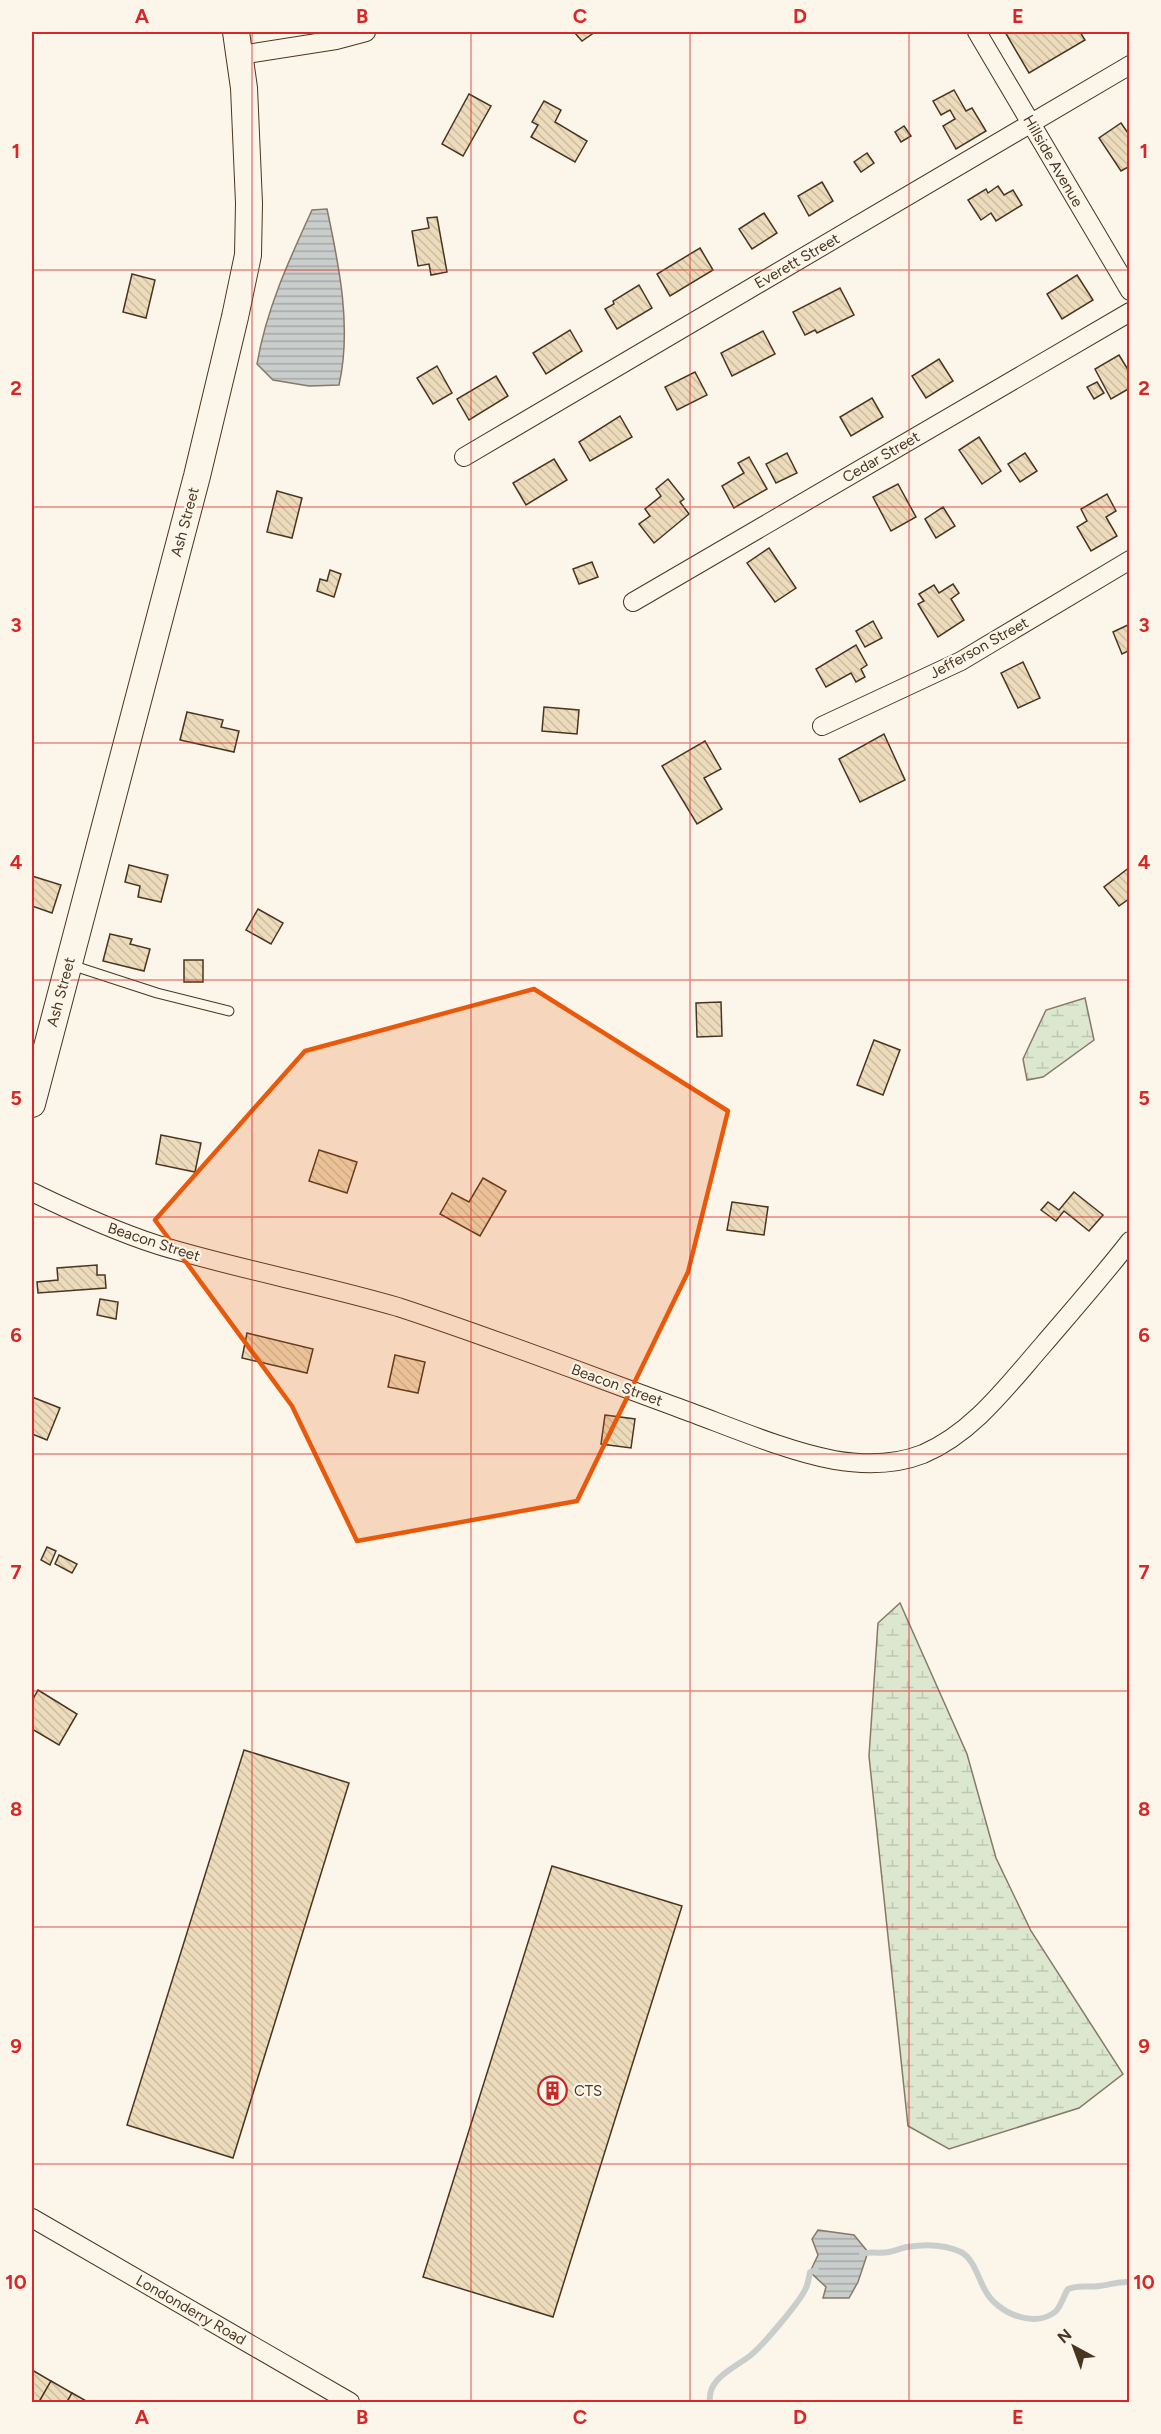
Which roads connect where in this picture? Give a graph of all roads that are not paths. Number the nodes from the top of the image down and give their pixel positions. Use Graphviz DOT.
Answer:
graph roads {
  1 [pos="366,32"];
  2 [pos="977,32"];
  3 [pos="238,43"];
  4 [pos="1130,65"];
  5 [pos="1031,123"];
  6 [pos="1130,291"];
  7 [pos="1130,312"];
  8 [pos="464,457"];
  9 [pos="1130,560"];
  10 [pos="633,602"];
  11 [pos="822,726"];
  12 [pos="68,965"];
  13 [pos="229,1011"];
  14 [pos="32,1104"];
  15 [pos="32,1192"];
  16 [pos="1130,1241"];
  17 [pos="32,2218"];
  18 [pos="350,2403"];
  1 -- 3 [label="street, Ash Street"];
  2 -- 5 [label="street, Hillside Avenue"];
  3 -- 12 [label="street, Ash Street"];
  4 -- 5 [label="street, Everett Street"];
  5 -- 6 [label="street, Hillside Avenue"];
  5 -- 8 [label="street, Everett Street"];
  7 -- 10 [label="street, Cedar Street"];
  9 -- 11 [label="street, Jefferson Street"];
  12 -- 13 [label="lane"];
  12 -- 14 [label="street, Ash Street"];
  15 -- 16 [label="street, Beacon Street"];
  17 -- 18 [label="street, Londonderry Road"];
}
